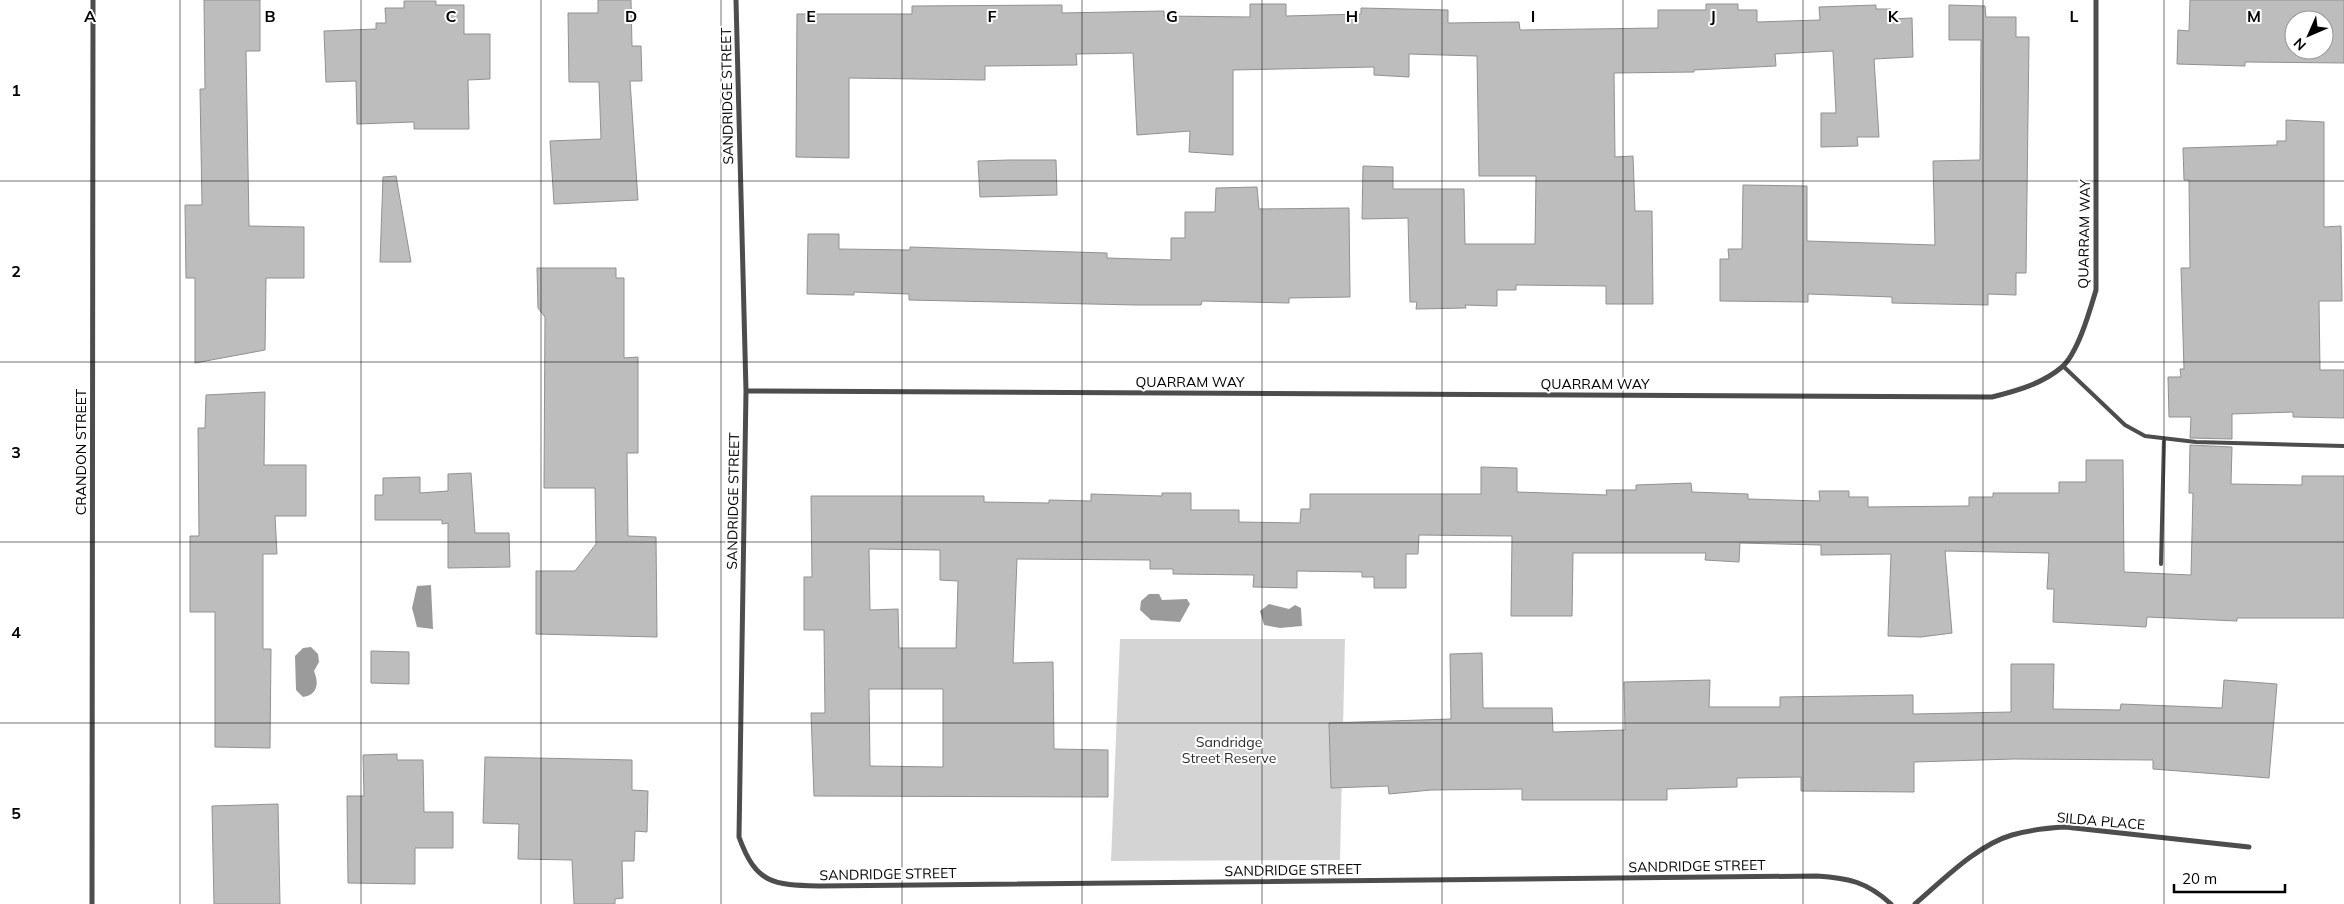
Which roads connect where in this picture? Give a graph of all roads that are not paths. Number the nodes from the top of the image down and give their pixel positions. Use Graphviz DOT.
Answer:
graph roads {
  1 [pos="93,0"];
  2 [pos="736,0"];
  3 [pos="2096,0"];
  4 [pos="2063,366"];
  5 [pos="746,391"];
  6 [pos="2164,438"];
  7 [pos="2344,446"];
  8 [pos="2161,564"];
  9 [pos="2249,847"];
  10 [pos="92,904"];
  11 [pos="1891,904"];
  12 [pos="1915,904"];
  1 -- 10 [label="street, CRANDON STREET"];
  2 -- 5 [label="street, SANDRIDGE STREET"];
  3 -- 4 [label="street, QUARRAM WAY"];
  4 -- 5 [label="street, QUARRAM WAY"];
  4 -- 6 [label="lane"];
  5 -- 11 [label="street, SANDRIDGE STREET"];
  6 -- 7 [label="lane"];
  6 -- 8 [label="lane"];
  9 -- 12 [label="street, SILDA PLACE"];
}
